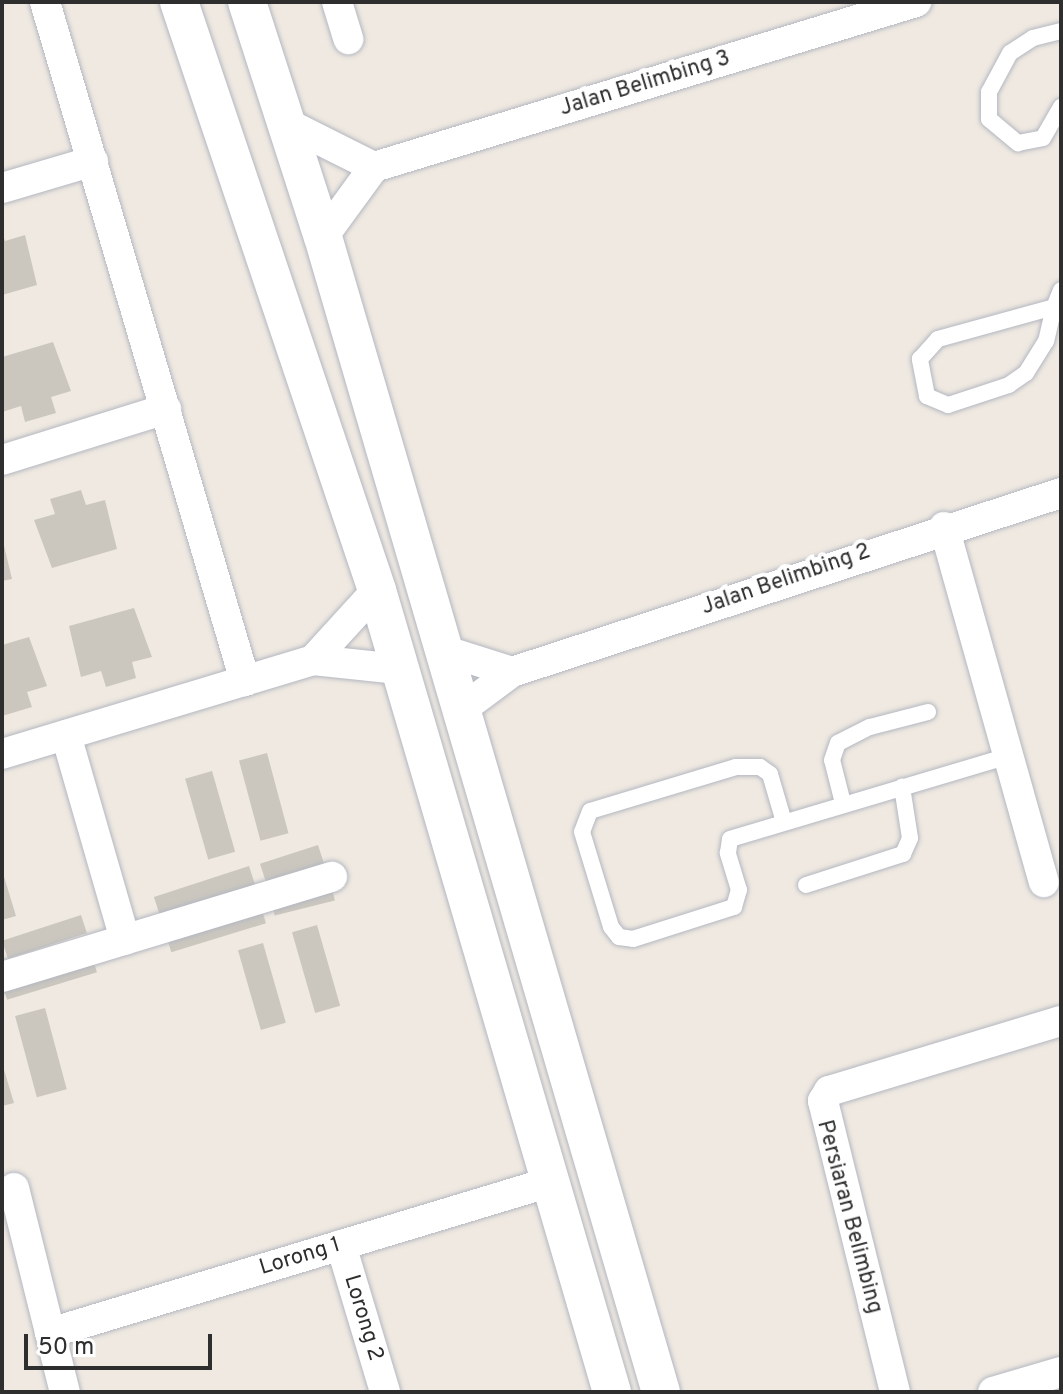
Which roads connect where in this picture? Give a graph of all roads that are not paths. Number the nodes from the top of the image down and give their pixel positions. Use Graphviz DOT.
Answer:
graph roads {
  1 [pos="45,2"];
  2 [pos="179,2"];
  3 [pos="247,2"];
  4 [pos="337,2"];
  5 [pos="916,2"];
  6 [pos="1061,31"];
  7 [pos="348,39"];
  8 [pos="1061,107"];
  9 [pos="286,123"];
  10 [pos="93,161"];
  11 [pos="374,167"];
  12 [pos="2,188"];
  13 [pos="323,237"];
  14 [pos="1061,290"];
  15 [pos="1058,308"];
  16 [pos="166,409"];
  17 [pos="2,460"];
  18 [pos="1061,493"];
  19 [pos="944,527"];
  20 [pos="377,590"];
  21 [pos="443,650"];
  22 [pos="313,660"];
  23 [pos="399,669"];
  24 [pos="512,672"];
  25 [pos="245,681"];
  26 [pos="461,710"];
  27 [pos="928,712"];
  28 [pos="66,735"];
  29 [pos="2,754"];
  30 [pos="1005,757"];
  31 [pos="902,787"];
  32 [pos="843,803"];
  33 [pos="784,822"];
  34 [pos="332,877"];
  35 [pos="1044,882"];
  36 [pos="806,885"];
  37 [pos="125,940"];
  38 [pos="2,977"];
  39 [pos="1061,1021"];
  40 [pos="550,1182"];
  41 [pos="14,1188"];
  42 [pos="341,1245"];
  43 [pos="50,1333"];
  44 [pos="1061,1372"];
  45 [pos="65,1392"];
  46 [pos="385,1392"];
  47 [pos="612,1392"];
  48 [pos="661,1392"];
  49 [pos="895,1392"];
  50 [pos="993,1392"];
  1 -- 10 [label="street"];
  2 -- 20 [label="street"];
  3 -- 9 [label="street"];
  4 -- 7 [label="street"];
  5 -- 11 [label="street, Jalan Belimbing 3"];
  6 -- 8 [label="lane"];
  9 -- 11 [label="street"];
  9 -- 13 [label="street"];
  10 -- 12 [label="street"];
  10 -- 16 [label="street"];
  11 -- 13 [label="street"];
  13 -- 21 [label="street"];
  14 -- 15 [label="lane"];
  15 -- 15 [label="lane"];
  16 -- 17 [label="street"];
  16 -- 25 [label="street"];
  18 -- 19 [label="street, Jalan Belimbing 2"];
  19 -- 24 [label="street, Jalan Belimbing 2"];
  19 -- 30 [label="street"];
  20 -- 22 [label="street"];
  20 -- 23 [label="street"];
  21 -- 24 [label="street"];
  21 -- 26 [label="street"];
  22 -- 23 [label="street"];
  22 -- 25 [label="street"];
  23 -- 40 [label="street"];
  24 -- 26 [label="street, Jalan Belimbing 2"];
  25 -- 28 [label="street"];
  26 -- 48 [label="street"];
  27 -- 32 [label="lane"];
  28 -- 29 [label="street"];
  28 -- 37 [label="street"];
  30 -- 31 [label="lane"];
  30 -- 35 [label="street"];
  31 -- 32 [label="lane"];
  31 -- 36 [label="lane"];
  32 -- 33 [label="lane"];
  33 -- 33 [label="lane"];
  34 -- 37 [label="street"];
  37 -- 38 [label="street"];
  39 -- 49 [label="street, Persiaran Belimbing"];
  40 -- 42 [label="street, Lorong 1"];
  40 -- 47 [label="street"];
  41 -- 43 [label="street"];
  42 -- 43 [label="street, Lorong 1"];
  42 -- 46 [label="street, Lorong 2"];
  43 -- 45 [label="street"];
  44 -- 50 [label="street"];
}
